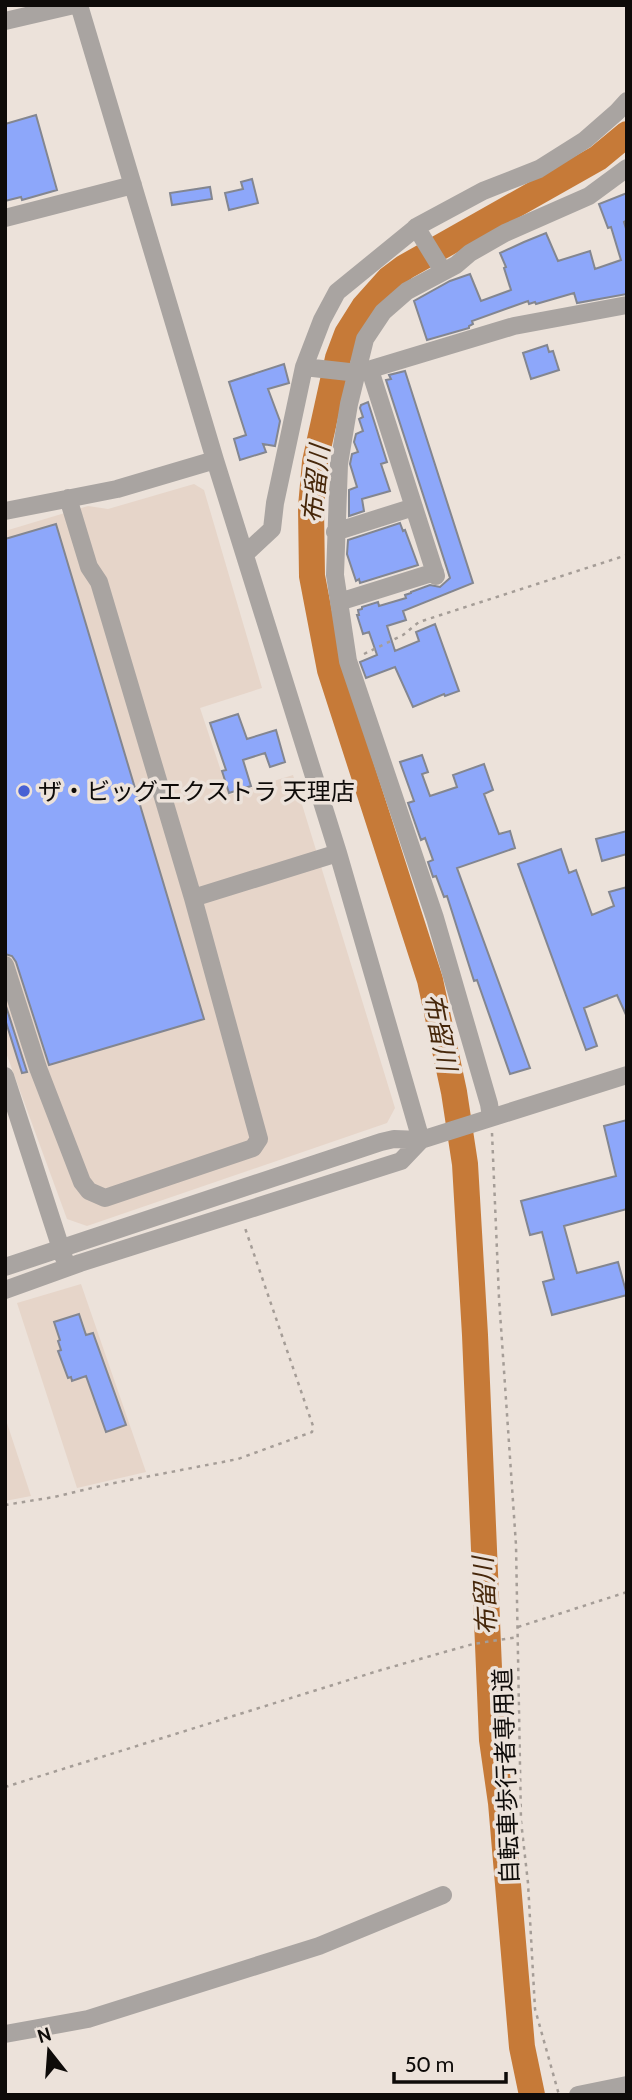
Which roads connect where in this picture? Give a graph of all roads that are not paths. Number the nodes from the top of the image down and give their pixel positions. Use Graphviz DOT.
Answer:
graph roads {
  1 [pos="76,5"];
  2 [pos="5,20"];
  3 [pos="627,101"];
  4 [pos="627,168"];
  5 [pos="133,185"];
  6 [pos="5,218"];
  7 [pos="417,229"];
  8 [pos="442,270"];
  9 [pos="627,305"];
  10 [pos="308,368"];
  11 [pos="360,371"];
  12 [pos="215,460"];
  13 [pos="68,498"];
  14 [pos="414,507"];
  15 [pos="5,511"];
  16 [pos="335,532"];
  17 [pos="245,554"];
  18 [pos="339,602"];
  19 [pos="338,853"];
  20 [pos="193,898"];
  21 [pos="5,965"];
  22 [pos="627,1075"];
  23 [pos="5,1076"];
  24 [pos="485,1119"];
  25 [pos="426,1138"];
  26 [pos="61,1249"];
  27 [pos="5,1267"];
  28 [pos="67,1268"];
  29 [pos="5,1290"];
  30 [pos="443,1895"];
  31 [pos="5,2034"];
  32 [pos="627,2085"];
  33 [pos="578,2095"];
  1 -- 2 [label="street"];
  1 -- 5 [label="street"];
  3 -- 7 [label="street"];
  4 -- 8 [label="street"];
  5 -- 6 [label="street"];
  5 -- 12 [label="street"];
  7 -- 8 [label="street"];
  7 -- 10 [label="street"];
  8 -- 11 [label="street"];
  9 -- 11 [label="street"];
  10 -- 11 [label="street"];
  10 -- 17 [label="street"];
  11 -- 14 [label="street"];
  11 -- 16 [label="street"];
  12 -- 13 [label="street"];
  12 -- 17 [label="street"];
  13 -- 15 [label="street"];
  13 -- 20 [label="street"];
  14 -- 16 [label="street"];
  14 -- 18 [label="street"];
  16 -- 18 [label="street"];
  17 -- 19 [label="street"];
  18 -- 24 [label="street"];
  19 -- 20 [label="street"];
  19 -- 25 [label="street"];
  20 -- 21 [label="street"];
  22 -- 24 [label="street"];
  23 -- 26 [label="street"];
  24 -- 25 [label="street"];
  25 -- 26 [label="street"];
  25 -- 28 [label="street"];
  26 -- 27 [label="street"];
  26 -- 28 [label="street"];
  28 -- 29 [label="street"];
  30 -- 31 [label="street"];
  32 -- 33 [label="street"];
}
